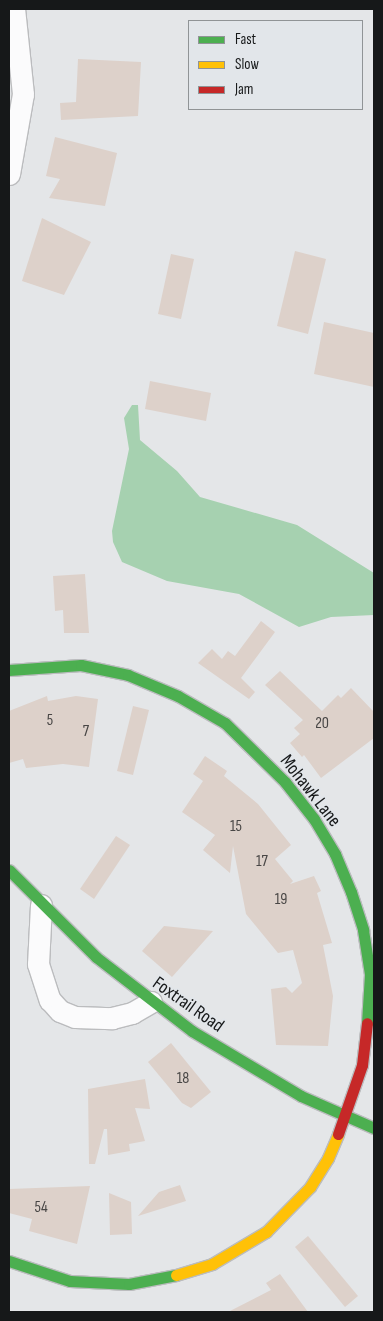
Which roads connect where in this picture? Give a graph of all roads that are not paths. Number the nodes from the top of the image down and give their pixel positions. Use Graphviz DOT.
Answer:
graph roads {
  1 [pos="14,9"];
  2 [pos="9,174"];
  3 [pos="9,670"];
  4 [pos="9,870"];
  5 [pos="41,905"];
  6 [pos="151,1002"];
  7 [pos="345,1116"];
  8 [pos="374,1128"];
  9 [pos="9,1261"];
  1 -- 2 [label="street"];
  3 -- 7 [label="street, Mohawk Lane"];
  4 -- 5 [label="street, Foxtrail Road"];
  5 -- 6 [label="street, Foxtrail Road"];
  5 -- 6 [label="street"];
  6 -- 7 [label="street, Foxtrail Road"];
  7 -- 8 [label="street, Foxtrail Road"];
  7 -- 9 [label="street, Mohawk Lane"];
}
